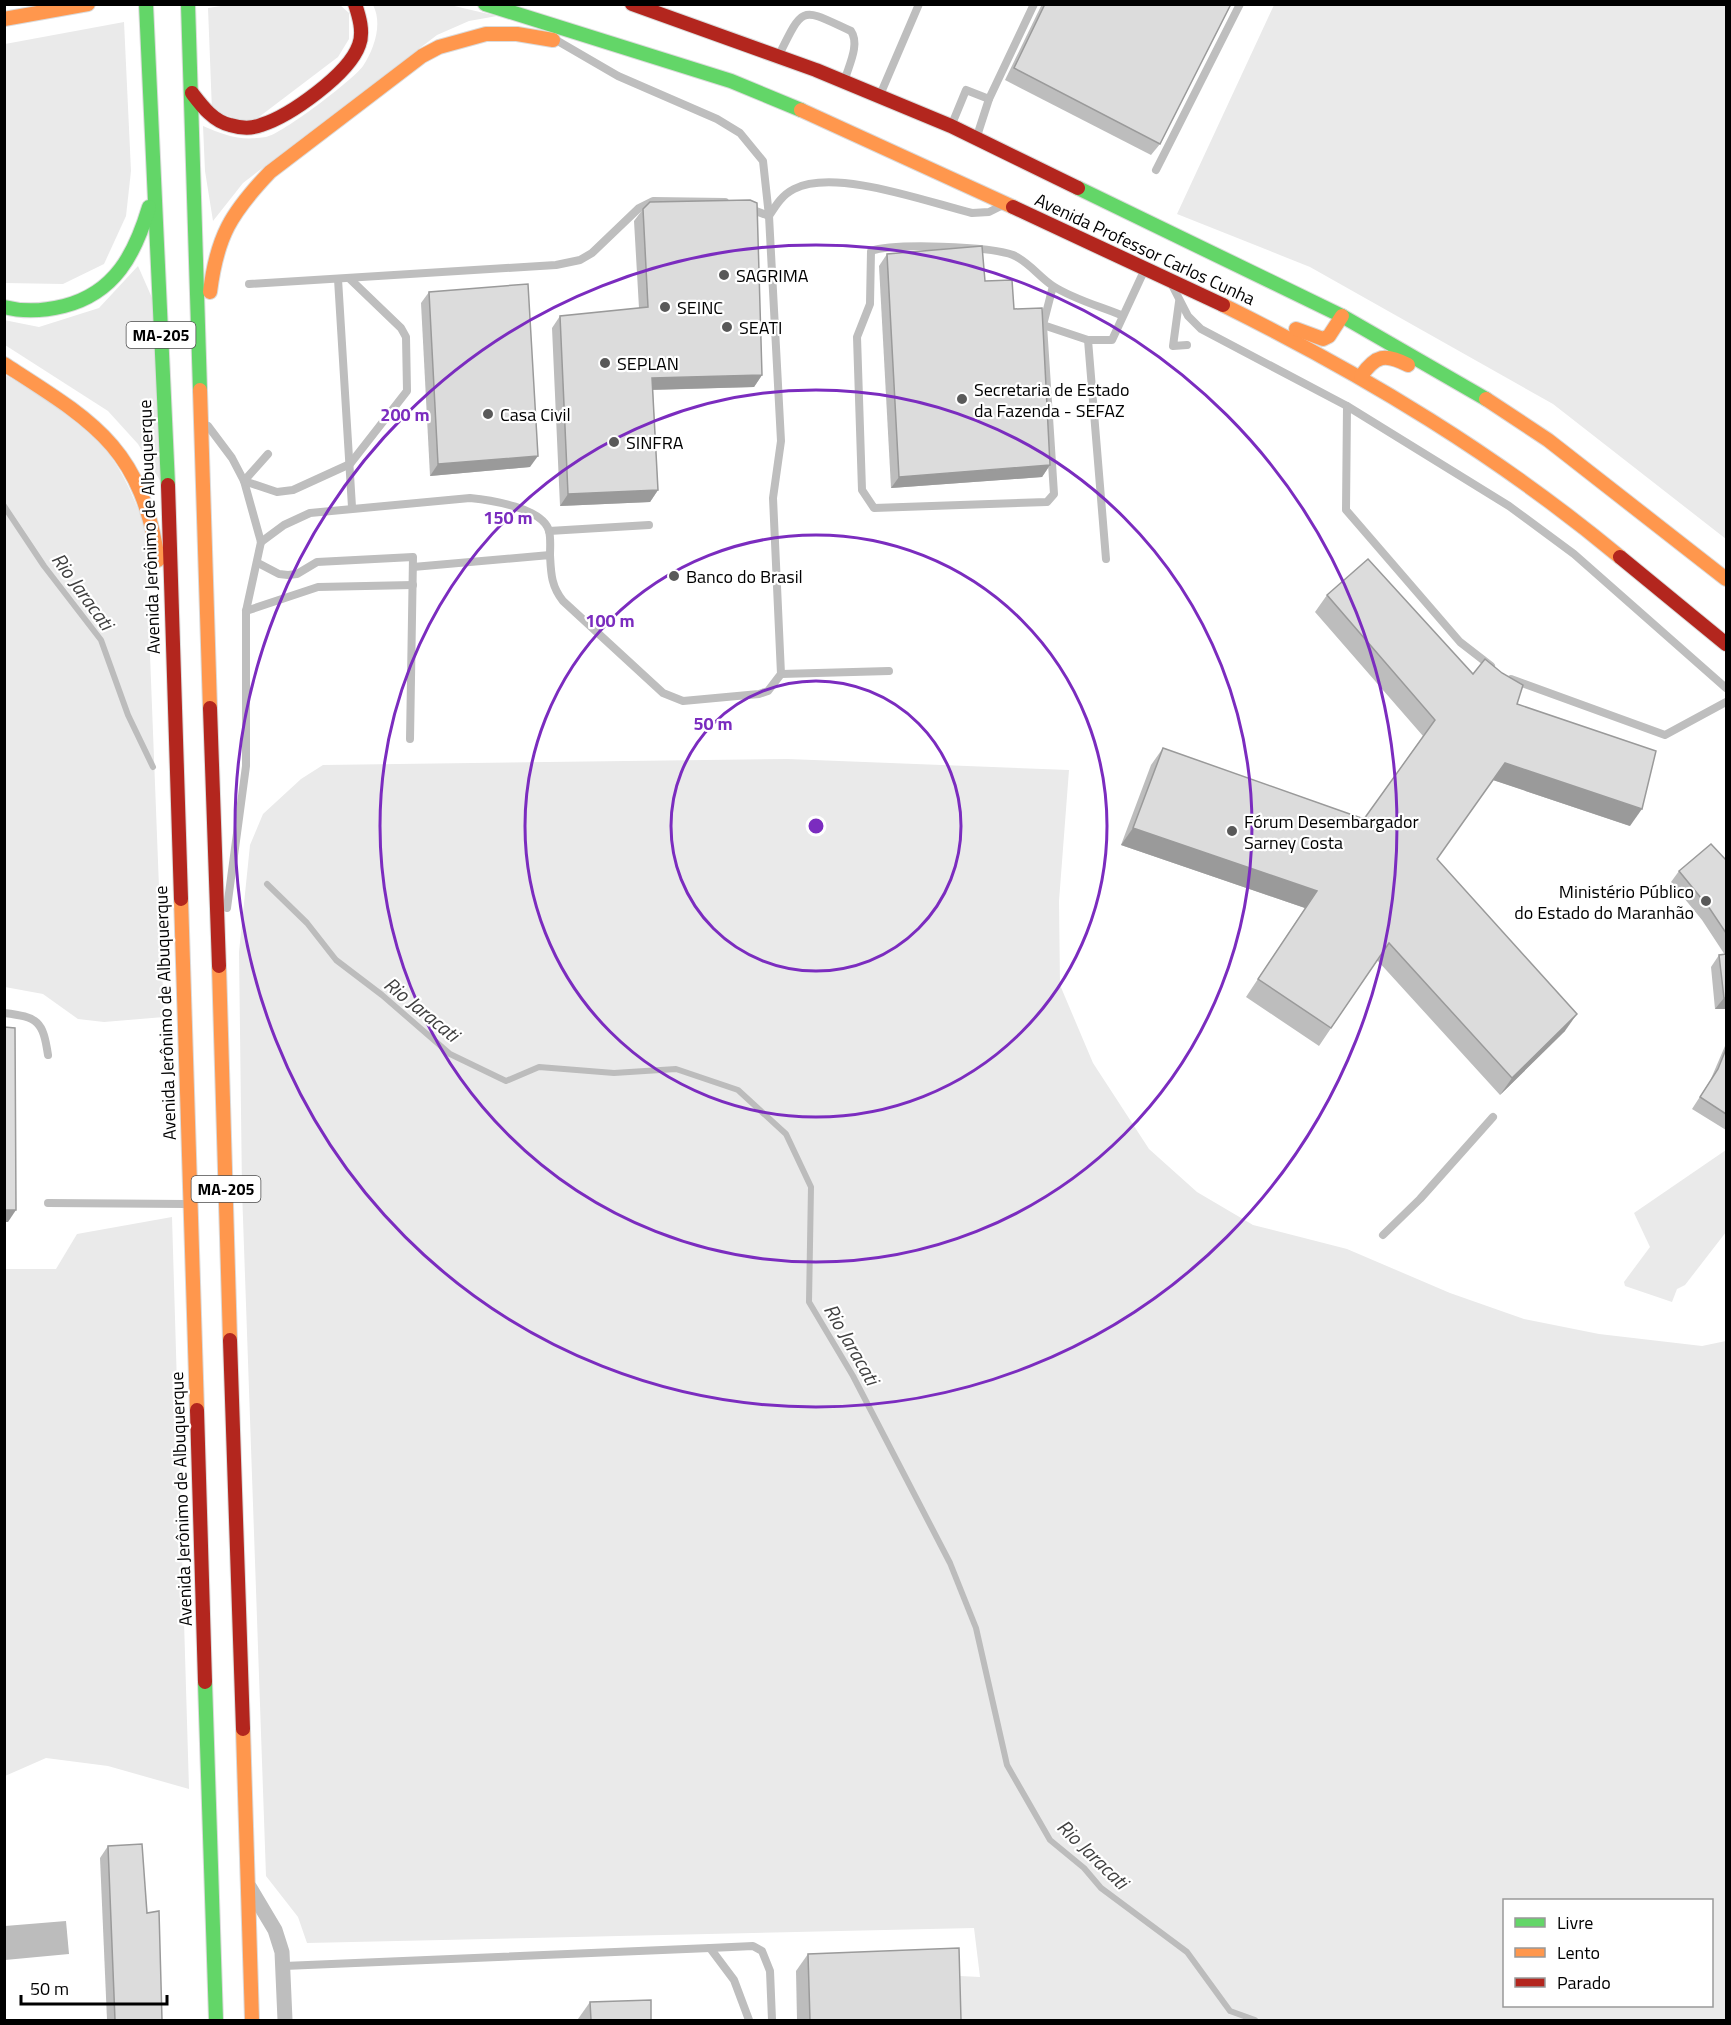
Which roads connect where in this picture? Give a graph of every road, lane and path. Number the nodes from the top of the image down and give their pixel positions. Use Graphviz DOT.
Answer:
graph roads {
  1 [pos="88,4"];
  2 [pos="146,4"];
  3 [pos="188,4"];
  4 [pos="355,4"];
  5 [pos="485,4"];
  6 [pos="632,4"];
  7 [pos="919,4"];
  8 [pos="1034,4"];
  9 [pos="1240,4"];
  10 [pos="665,10"];
  11 [pos="4,20"];
  12 [pos="556,40"];
  13 [pos="779,56"];
  14 [pos="659,59"];
  15 [pos="844,81"];
  16 [pos="192,93"];
  17 [pos="880,96"];
  18 [pos="989,99"];
  19 [pos="951,126"];
  20 [pos="977,138"];
  21 [pos="1156,170"];
  22 [pos="154,184"];
  23 [pos="1006,204"];
  24 [pos="770,216"];
  25 [pos="1145,268"];
  26 [pos="338,279"];
  27 [pos="350,279"];
  28 [pos="1170,280"];
  29 [pos="249,284"];
  30 [pos="1053,286"];
  31 [pos="1191,289"];
  32 [pos="1179,301"];
  33 [pos="4,307"];
  34 [pos="1121,315"];
  35 [pos="1342,316"];
  36 [pos="1043,325"];
  37 [pos="1088,340"];
  38 [pos="1187,345"];
  39 [pos="201,358"];
  40 [pos="4,364"];
  41 [pos="1361,376"];
  42 [pos="1347,406"];
  43 [pos="1498,406"];
  44 [pos="203,419"];
  45 [pos="268,454"];
  46 [pos="350,465"];
  47 [pos="244,481"];
  48 [pos="352,507"];
  49 [pos="649,525"];
  50 [pos="549,531"];
  51 [pos="261,542"];
  52 [pos="550,555"];
  53 [pos="1106,559"];
  54 [pos="258,563"];
  55 [pos="413,567"];
  56 [pos="1726,579"];
  57 [pos="413,585"];
  58 [pos="246,611"];
  59 [pos="1726,644"];
  60 [pos="174,665"];
  61 [pos="889,671"];
  62 [pos="781,674"];
  63 [pos="1726,688"];
  64 [pos="1726,702"];
  65 [pos="410,740"];
  66 [pos="218,957"];
  67 [pos="4,1013"];
  68 [pos="48,1055"];
  69 [pos="1493,1117"];
  70 [pos="48,1203"];
  71 [pos="191,1204"];
  72 [pos="1383,1235"];
  73 [pos="249,1885"];
  74 [pos="710,1947"];
  75 [pos="284,1966"];
  76 [pos="216,2020"];
  77 [pos="252,2020"];
  78 [pos="285,2020"];
  79 [pos="749,2020"];
  80 [pos="772,2020"];
  1 -- 11 [label="main road"];
  2 -- 22 [label="main road, Avenida Jerônimo de Albuquerque / MA-205"];
  3 -- 16 [label="main road, MA-205"];
  4 -- 16 [label="main road"];
  5 -- 14 [label="main road, Avenida Professor Carlos Cunha"];
  6 -- 10 [label="main road, Avenida Professor Carlos Cunha"];
  7 -- 17 [label="lane"];
  8 -- 18 [label="lane"];
  9 -- 21 [label="lane"];
  10 -- 13 [label="main road, Avenida Professor Carlos Cunha"];
  12 -- 14 [label="main road"];
  12 -- 24 [label="lane"];
  12 -- 39 [label="main road"];
  13 -- 15 [label="main road, Avenida Professor Carlos Cunha"];
  13 -- 15 [label="lane"];
  14 -- 23 [label="main road, Avenida Professor Carlos Cunha"];
  15 -- 17 [label="main road, Avenida Professor Carlos Cunha"];
  16 -- 39 [label="main road, MA-205"];
  17 -- 19 [label="main road, Avenida Professor Carlos Cunha"];
  18 -- 19 [label="lane"];
  18 -- 20 [label="lane"];
  19 -- 20 [label="main road, Avenida Professor Carlos Cunha"];
  20 -- 35 [label="main road, Avenida Professor Carlos Cunha"];
  22 -- 33 [label="main road"];
  22 -- 60 [label="main road, Avenida Jerônimo de Albuquerque / MA-205"];
  23 -- 24 [label="lane"];
  23 -- 25 [label="main road, Avenida Professor Carlos Cunha"];
  24 -- 27 [label="lane"];
  24 -- 62 [label="lane"];
  25 -- 28 [label="main road, Avenida Professor Carlos Cunha"];
  25 -- 34 [label="lane"];
  26 -- 27 [label="lane"];
  26 -- 29 [label="lane"];
  26 -- 46 [label="lane"];
  27 -- 46 [label="lane"];
  28 -- 31 [label="main road, Avenida Professor Carlos Cunha"];
  28 -- 32 [label="lane"];
  30 -- 34 [label="lane"];
  30 -- 36 [label="lane"];
  30 -- 36 [label="lane"];
  31 -- 35 [label="main road"];
  31 -- 41 [label="main road, Avenida Professor Carlos Cunha"];
  32 -- 38 [label="lane"];
  32 -- 42 [label="lane"];
  34 -- 37 [label="lane"];
  35 -- 43 [label="main road, Avenida Professor Carlos Cunha"];
  36 -- 37 [label="lane"];
  37 -- 53 [label="lane"];
  39 -- 44 [label="main road, MA-205"];
  40 -- 60 [label="main road"];
  41 -- 43 [label="main road"];
  41 -- 59 [label="main road, Avenida Professor Carlos Cunha"];
  42 -- 63 [label="lane"];
  42 -- 64 [label="lane"];
  43 -- 56 [label="main road, Avenida Professor Carlos Cunha"];
  44 -- 47 [label="lane"];
  44 -- 66 [label="main road, MA-205"];
  45 -- 47 [label="lane"];
  46 -- 47 [label="lane"];
  46 -- 48 [label="lane"];
  47 -- 51 [label="lane"];
  48 -- 50 [label="lane"];
  48 -- 51 [label="lane"];
  49 -- 50 [label="lane"];
  50 -- 52 [label="lane"];
  51 -- 54 [label="lane"];
  52 -- 55 [label="lane"];
  52 -- 62 [label="lane"];
  54 -- 55 [label="lane"];
  54 -- 58 [label="lane"];
  55 -- 57 [label="lane"];
  57 -- 58 [label="lane"];
  57 -- 65 [label="lane"];
  58 -- 66 [label="lane"];
  60 -- 71 [label="main road, Avenida Jerônimo de Albuquerque / MA-205"];
  61 -- 62 [label="lane"];
  66 -- 73 [label="main road, MA-205"];
  67 -- 68 [label="lane"];
  69 -- 72 [label="lane"];
  70 -- 71 [label="lane"];
  71 -- 76 [label="main road, Avenida Jerônimo de Albuquerque / MA-205"];
  73 -- 75 [label="street"];
  73 -- 77 [label="main road, MA-205"];
  74 -- 75 [label="lane"];
  74 -- 79 [label="lane"];
  74 -- 80 [label="lane"];
  75 -- 78 [label="street"];
}
